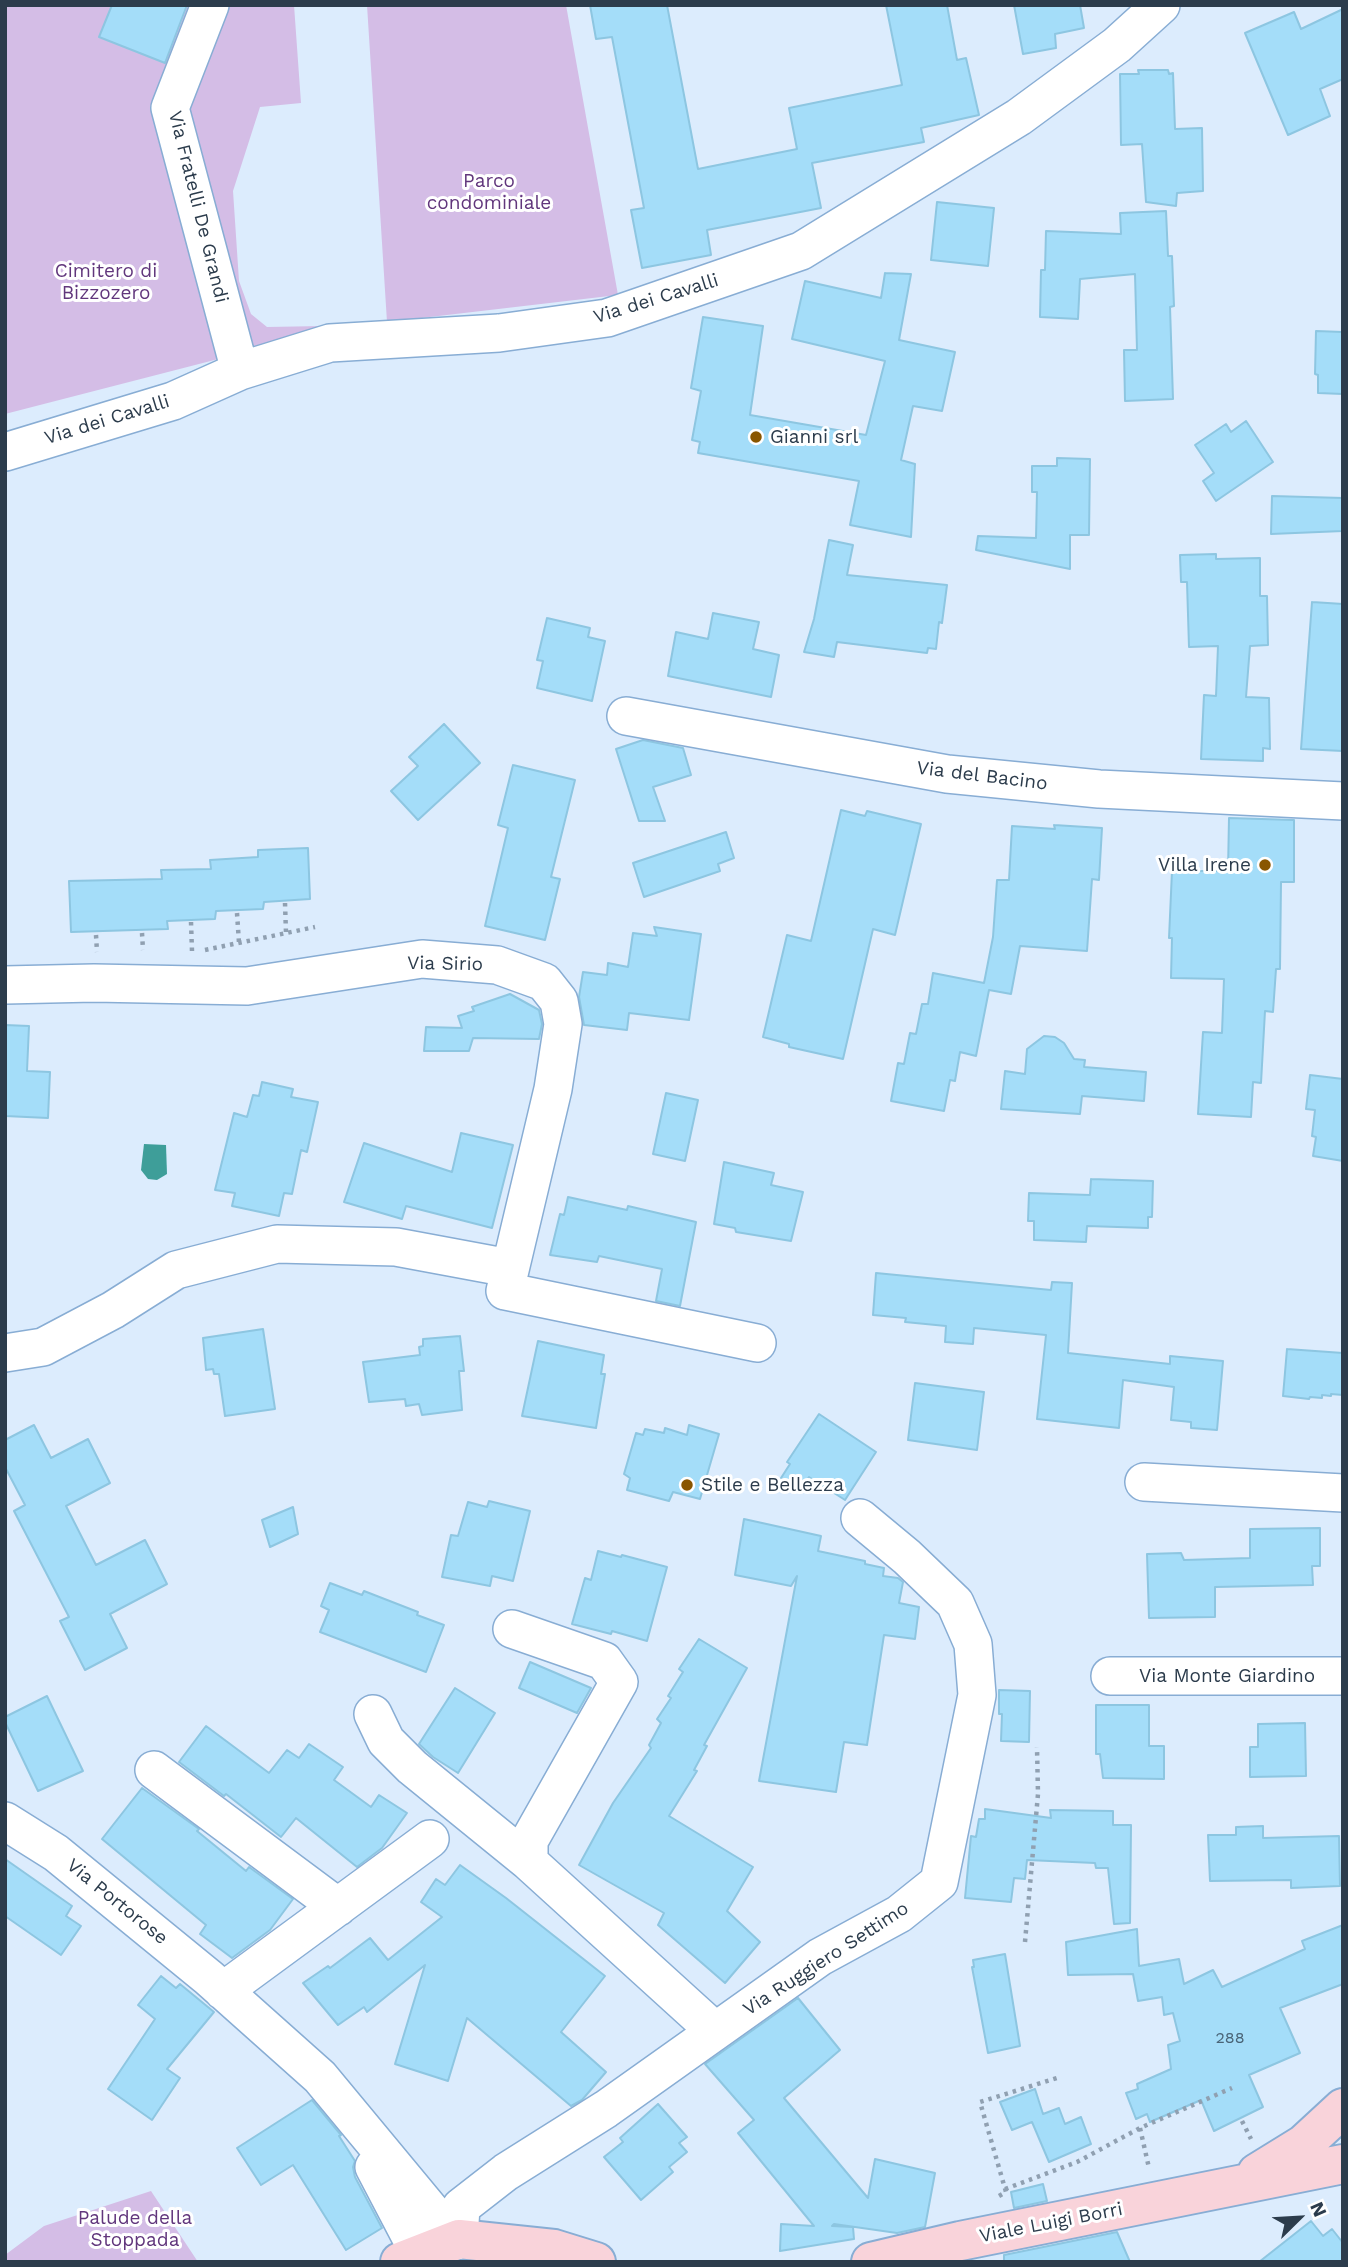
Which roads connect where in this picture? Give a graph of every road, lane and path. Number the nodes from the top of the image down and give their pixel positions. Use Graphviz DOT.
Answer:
graph roads {
  1 [pos="210,5"];
  2 [pos="1161,5"];
  3 [pos="240,372"];
  4 [pos="5,452"];
  5 [pos="626,716"];
  6 [pos="1343,801"];
  7 [pos="285,903"];
  8 [pos="237,913"];
  9 [pos="191,922"];
  10 [pos="142,933"];
  11 [pos="286,933"];
  12 [pos="239,943"];
  13 [pos="192,952"];
  14 [pos="144,958"];
  15 [pos="5,985"];
  16 [pos="509,1268"];
  17 [pos="757,1343"];
  18 [pos="5,1353"];
  19 [pos="1144,1482"];
  20 [pos="1343,1493"];
  21 [pos="860,1518"];
  22 [pos="512,1629"];
  23 [pos="1110,1676"];
  24 [pos="1343,1676"];
  25 [pos="373,1714"];
  26 [pos="1037,1747"];
  27 [pos="153,1770"];
  28 [pos="5,1821"];
  29 [pos="430,1839"];
  30 [pos="529,1862"];
  31 [pos="338,1907"];
  32 [pos="1025,1942"];
  33 [pos="223,1991"];
  34 [pos="715,2031"];
  35 [pos="1057,2078"];
  36 [pos="1232,2088"];
  37 [pos="1343,2108"];
  38 [pos="348,2112"];
  39 [pos="1343,2164"];
  40 [pos="1231,2188"];
  41 [pos="458,2240"];
  42 [pos="410,2258"];
  43 [pos="596,2262"];
  44 [pos="871,2262"];
  1 -- 3 [label="street, Via Fratelli De Grandi"];
  2 -- 3 [label="street, Via dei Cavalli"];
  3 -- 4 [label="street, Via dei Cavalli"];
  5 -- 6 [label="street, Via del Bacino"];
  7 -- 11 [label="path"];
  8 -- 12 [label="path"];
  9 -- 13 [label="path"];
  10 -- 14 [label="path"];
  15 -- 16 [label="street, Via Sirio"];
  16 -- 17 [label="street"];
  16 -- 18 [label="street"];
  19 -- 20 [label="street"];
  21 -- 34 [label="street, Via Ruggiero Settimo"];
  22 -- 30 [label="street"];
  23 -- 24 [label="street, Via Monte Giardino"];
  25 -- 30 [label="street"];
  26 -- 32 [label="path"];
  27 -- 31 [label="street"];
  28 -- 33 [label="street, Via Portorose"];
  29 -- 31 [label="street"];
  30 -- 34 [label="street"];
  31 -- 33 [label="street"];
  33 -- 38 [label="street, Via Portorose"];
  34 -- 41 [label="street, Via Ruggiero Settimo"];
  35 -- 36 [label="path"];
  37 -- 40 [label="main road, Viale Luigi Borri"];
  38 -- 41 [label="street, Via Portorose"];
  38 -- 42 [label="street, Via Portorose"];
  39 -- 40 [label="main road, Viale Luigi Borri"];
  40 -- 44 [label="main road, Viale Luigi Borri"];
  41 -- 42 [label="main road"];
  41 -- 43 [label="main road"];
}
